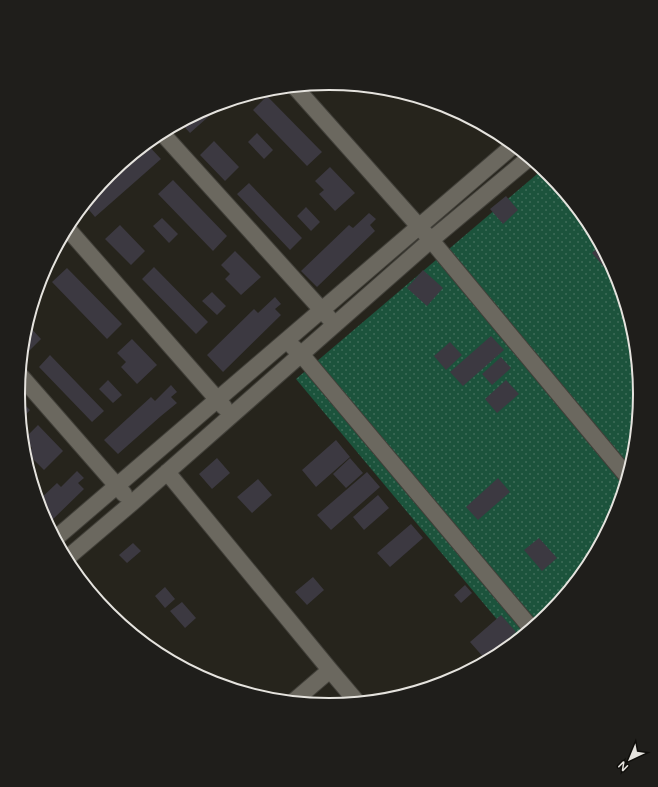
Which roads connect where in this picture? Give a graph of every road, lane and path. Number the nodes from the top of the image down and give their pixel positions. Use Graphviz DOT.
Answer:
graph roads {
  1 [pos="298,91"];
  2 [pos="166,137"];
  3 [pos="509,149"];
  4 [pos="525,162"];
  5 [pos="419,227"];
  6 [pos="71,233"];
  7 [pos="431,240"];
  8 [pos="322,310"];
  9 [pos="335,324"];
  10 [pos="286,340"];
  11 [pos="301,354"];
  12 [pos="26,381"];
  13 [pos="218,400"];
  14 [pos="231,415"];
  15 [pos="623,471"];
  16 [pos="167,472"];
  17 [pos="117,486"];
  18 [pos="132,503"];
  19 [pos="60,535"];
  20 [pos="71,554"];
  21 [pos="527,624"];
  22 [pos="330,670"];
  23 [pos="300,696"];
  24 [pos="352,697"];
  1 -- 5 [label="street"];
  2 -- 8 [label="street"];
  3 -- 5 [label="street"];
  4 -- 7 [label="street"];
  5 -- 7 [label="street"];
  5 -- 8 [label="street"];
  6 -- 13 [label="street"];
  7 -- 9 [label="street"];
  7 -- 15 [label="street"];
  8 -- 9 [label="street"];
  8 -- 10 [label="street"];
  9 -- 11 [label="street"];
  10 -- 11 [label="street"];
  10 -- 13 [label="street"];
  11 -- 14 [label="street"];
  11 -- 21 [label="street"];
  12 -- 17 [label="street"];
  13 -- 14 [label="street"];
  13 -- 17 [label="street"];
  14 -- 16 [label="street"];
  16 -- 18 [label="street"];
  16 -- 22 [label="street"];
  17 -- 18 [label="street"];
  17 -- 19 [label="street"];
  18 -- 20 [label="street"];
  22 -- 23 [label="street"];
  22 -- 24 [label="street"];
}
